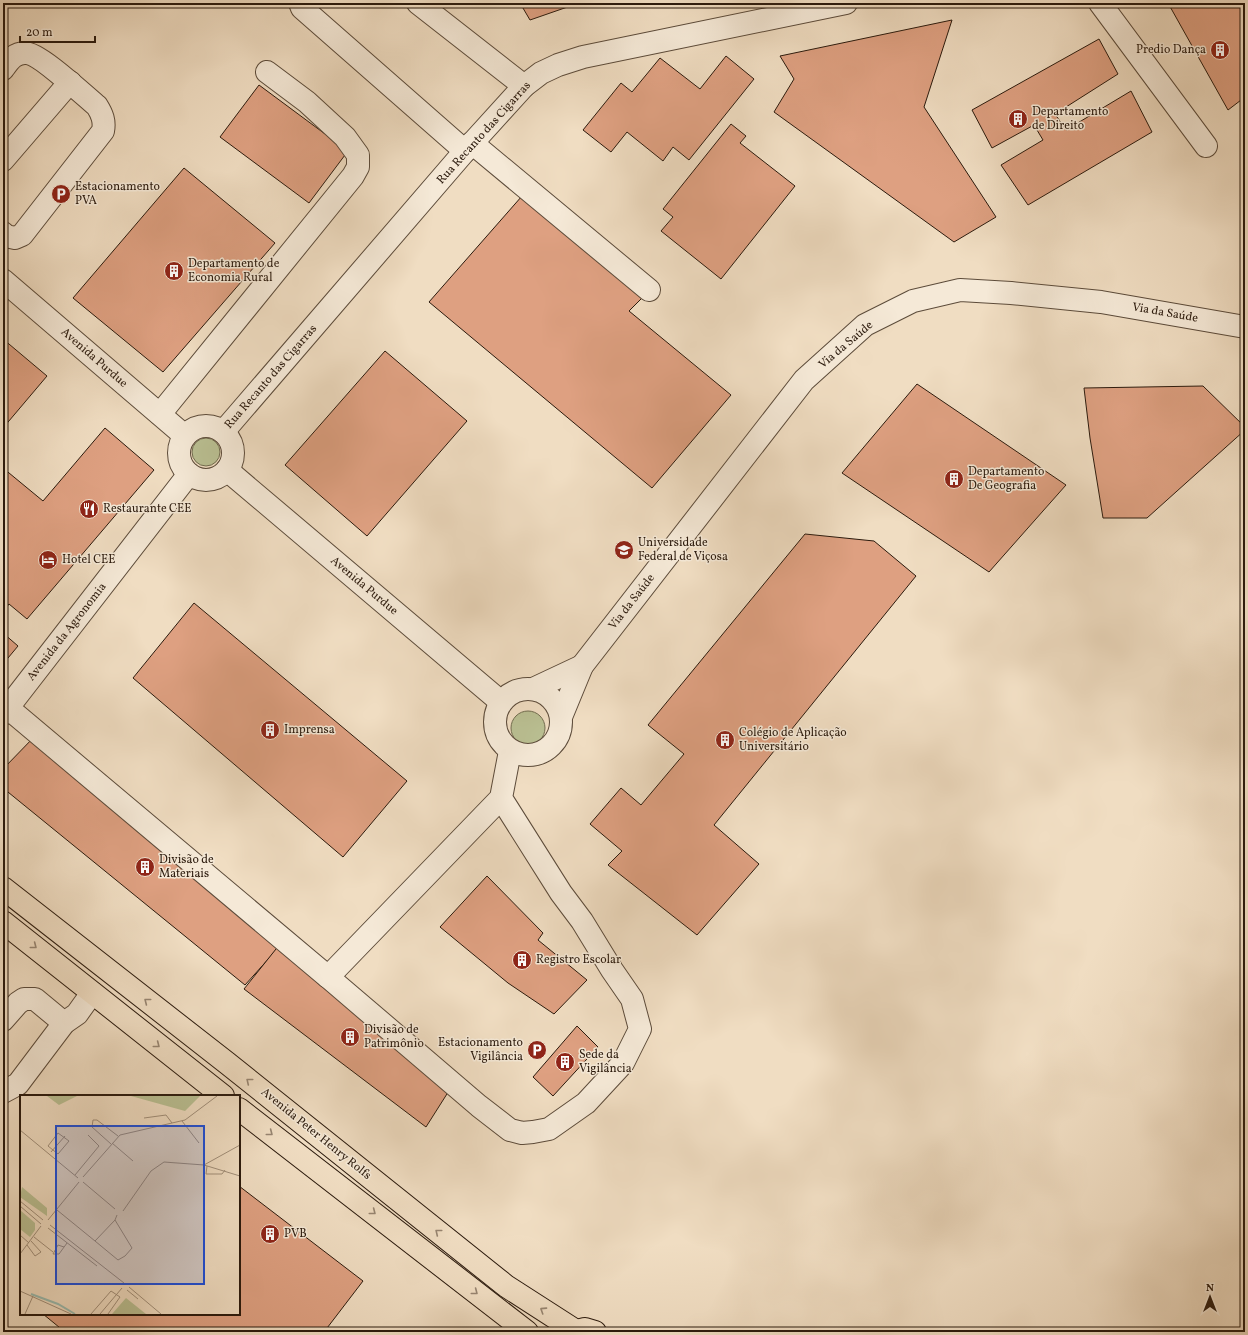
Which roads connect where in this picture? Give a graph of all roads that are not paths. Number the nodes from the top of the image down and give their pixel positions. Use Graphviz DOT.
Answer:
graph roads {
  1 [pos="300,3"];
  2 [pos="418,3"];
  3 [pos="846,3"];
  4 [pos="1100,3"];
  5 [pos="3,69"];
  6 [pos="267,72"];
  7 [pos="70,82"];
  8 [pos="524,86"];
  9 [pos="1206,146"];
  10 [pos="469,147"];
  11 [pos="3,160"];
  12 [pos="3,233"];
  13 [pos="3,280"];
  14 [pos="649,290"];
  15 [pos="1245,327"];
  16 [pos="160,414"];
  17 [pos="223,432"];
  18 [pos="185,436"];
  19 [pos="227,470"];
  20 [pos="189,474"];
  21 [pos="582,666"];
  22 [pos="532,689"];
  23 [pos="501,702"];
  24 [pos="6,711"];
  25 [pos="561,717"];
  26 [pos="510,751"];
  27 [pos="501,798"];
  28 [pos="3,888"];
  29 [pos="3,922"];
  30 [pos="328,977"];
  31 [pos="92,993"];
  32 [pos="3,1020"];
  33 [pos="64,1023"];
  34 [pos="3,1092"];
  35 [pos="221,1095"];
  36 [pos="240,1110"];
  37 [pos="527,1332"];
  38 [pos="581,1332"];
  1 -- 10 [label="street"];
  2 -- 8 [label="street"];
  3 -- 8 [label="street, Rua Recanto das Cigarras"];
  4 -- 9 [label="street"];
  5 -- 7 [label="street"];
  6 -- 16 [label="street"];
  7 -- 11 [label="street"];
  7 -- 12 [label="street"];
  8 -- 10 [label="street, Rua Recanto das Cigarras"];
  10 -- 14 [label="street"];
  10 -- 17 [label="street, Rua Recanto das Cigarras"];
  13 -- 16 [label="street, Avenida Purdue"];
  15 -- 21 [label="street, Via da Saúde"];
  16 -- 18 [label="street, Avenida Purdue"];
  17 -- 18 [label="street"];
  17 -- 19 [label="street"];
  18 -- 20 [label="street"];
  19 -- 20 [label="street"];
  19 -- 23 [label="street, Avenida Purdue"];
  20 -- 24 [label="street, Avenida da Agronomia"];
  21 -- 22 [label="street, Via da Saúde"];
  21 -- 25 [label="street, Via da Saúde"];
  22 -- 23 [label="street"];
  22 -- 25 [label="street"];
  23 -- 26 [label="street"];
  24 -- 30 [label="street"];
  25 -- 26 [label="street"];
  26 -- 27 [label="street"];
  27 -- 30 [label="street"];
  27 -- 30 [label="street"];
  38 -- 28 [label="main road, Avenida Peter Henry Rolfs, one-way"];
  29 -- 31 [label="main road, one-way"];
  31 -- 33 [label="street"];
  31 -- 35 [label="main road, one-way"];
  32 -- 33 [label="street"];
  33 -- 34 [label="street"];
  36 -- 37 [label="main road, one-way"];
}
